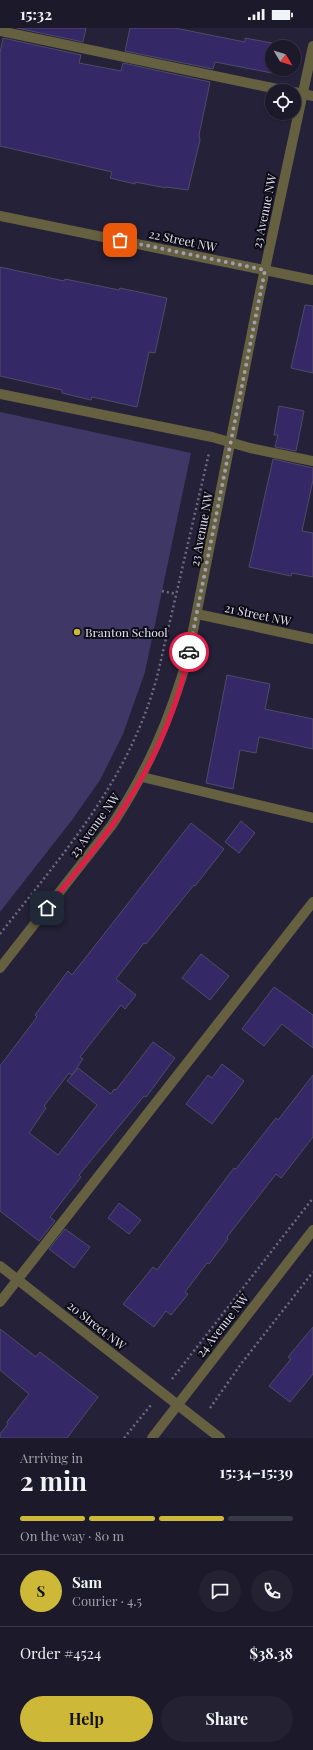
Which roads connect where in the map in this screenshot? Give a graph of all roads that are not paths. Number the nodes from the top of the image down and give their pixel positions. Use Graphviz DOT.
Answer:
graph roads {
  1 [pos="0,31"];
  2 [pos="313,46"];
  3 [pos="265,86"];
  4 [pos="304,94"];
  5 [pos="0,216"];
  6 [pos="265,270"];
  7 [pos="313,280"];
  8 [pos="0,394"];
  9 [pos="231,442"];
  10 [pos="313,461"];
  11 [pos="197,614"];
  12 [pos="313,639"];
  13 [pos="142,777"];
  14 [pos="313,818"];
  15 [pos="313,902"];
  16 [pos="0,968"];
  17 [pos="313,1230"];
  18 [pos="0,1266"];
  19 [pos="17,1280"];
  20 [pos="0,1302"];
  21 [pos="177,1404"];
  22 [pos="152,1438"];
  23 [pos="220,1438"];
  1 -- 3 [label="street"];
  2 -- 4 [label="street, 23 Avenue NW"];
  4 -- 6 [label="street, 23 Avenue NW"];
  5 -- 6 [label="street, 22 Street NW"];
  6 -- 7 [label="street, 22 Street NW"];
  6 -- 9 [label="street, 23 Avenue NW"];
  8 -- 9 [label="street"];
  9 -- 10 [label="street"];
  9 -- 11 [label="street, 23 Avenue NW"];
  11 -- 12 [label="street, 21 Street NW"];
  11 -- 13 [label="street, 23 Avenue NW"];
  13 -- 14 [label="street"];
  13 -- 16 [label="street, 23 Avenue NW"];
  15 -- 19 [label="street"];
  17 -- 21 [label="street, 24 Avenue NW"];
  18 -- 19 [label="street, 20 Street NW"];
  19 -- 20 [label="street"];
  19 -- 21 [label="street, 20 Street NW"];
  21 -- 22 [label="street, 24 Avenue NW"];
  21 -- 23 [label="street, 20 Street NW"];
}
